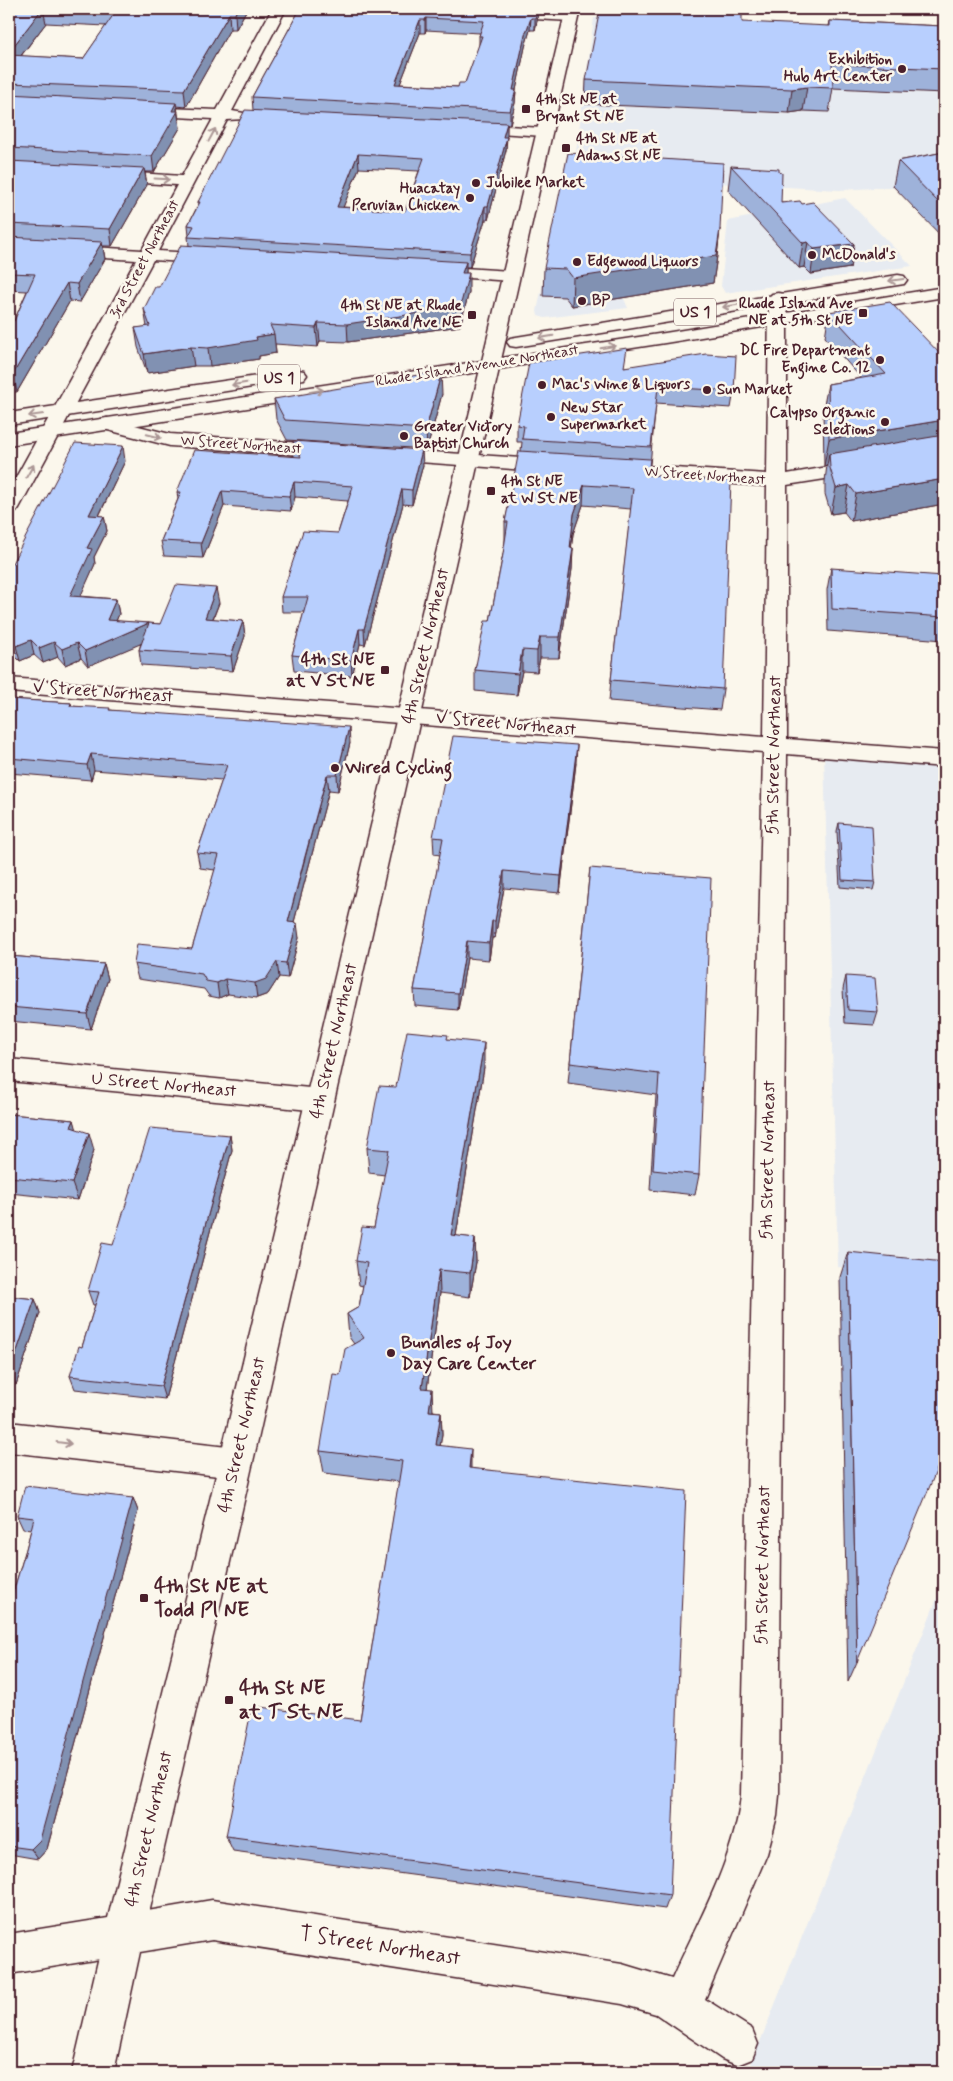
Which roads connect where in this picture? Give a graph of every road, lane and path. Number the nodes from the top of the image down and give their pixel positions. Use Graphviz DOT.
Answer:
graph roads {
  1 [pos="278,9"];
  2 [pos="572,13"];
  3 [pos="490,14"];
  4 [pos="126,110"];
  5 [pos="222,115"];
  6 [pos="257,117"];
  7 [pos="457,127"];
  8 [pos="544,132"];
  9 [pos="88,175"];
  10 [pos="187,181"];
  11 [pos="9,247"];
  12 [pos="147,255"];
  13 [pos="230,260"];
  14 [pos="412,270"];
  15 [pos="511,276"];
  16 [pos="915,278"];
  17 [pos="944,292"];
  18 [pos="778,298"];
  19 [pos="778,318"];
  20 [pos="487,347"];
  21 [pos="491,364"];
  22 [pos="317,372"];
  23 [pos="63,410"];
  24 [pos="9,418"];
  25 [pos="106,424"];
  26 [pos="51,433"];
  27 [pos="9,439"];
  28 [pos="468,461"];
  29 [pos="880,464"];
  30 [pos="568,467"];
  31 [pos="596,469"];
  32 [pos="778,481"];
  33 [pos="9,508"];
  34 [pos="9,685"];
  35 [pos="409,716"];
  36 [pos="774,745"];
  37 [pos="944,758"];
  38 [pos="9,1070"];
  39 [pos="320,1100"];
  40 [pos="9,1436"];
  41 [pos="236,1463"];
  42 [pos="124,1935"];
  43 [pos="9,1954"];
  44 [pos="681,2006"];
  45 [pos="737,2044"];
  46 [pos="93,2072"];
  1 -- 5 [label="street, 3rd Street Northeast"];
  2 -- 3 [label="street"];
  2 -- 8 [label="street, 4th Street Northeast"];
  4 -- 5 [label="street"];
  5 -- 6 [label="street"];
  10 -- 5 [label="street, 3rd Street Northeast, one-way"];
  7 -- 8 [label="street"];
  8 -- 15 [label="street, 4th Street Northeast"];
  9 -- 10 [label="street, one-way"];
  10 -- 12 [label="street, 3rd Street Northeast"];
  11 -- 12 [label="street"];
  12 -- 13 [label="street"];
  12 -- 23 [label="street, 3rd Street Northeast"];
  14 -- 15 [label="street"];
  15 -- 20 [label="street, 4th Street Northeast"];
  16 -- 18 [label="street, Rhode Island Avenue Northeast / US 1, one-way"];
  17 -- 19 [label="street, Rhode Island Avenue Northeast / US 1"];
  18 -- 19 [label="street, 5th Street Northeast"];
  18 -- 20 [label="street, Rhode Island Avenue Northeast / US 1, one-way"];
  21 -- 19 [label="street, Rhode Island Avenue Northeast / US 1, one-way"];
  19 -- 32 [label="street, 5th Street Northeast"];
  20 -- 21 [label="street, 4th Street Northeast"];
  25 -- 21 [label="street, Rhode Island Avenue Northeast / US 1, one-way"];
  21 -- 28 [label="street, 4th Street Northeast"];
  22 -- 23 [label="street, US 1, one-way"];
  23 -- 24 [label="street, US 1, one-way"];
  23 -- 26 [label="street, 3rd Street Northeast"];
  25 -- 26 [label="street, Rhode Island Avenue Northeast / US 1"];
  25 -- 28 [label="street, W Street Northeast, one-way"];
  26 -- 27 [label="street, Rhode Island Avenue Northeast / US 1"];
  33 -- 26 [label="street, 3rd Street Northeast, one-way"];
  28 -- 30 [label="street, W Street Northeast"];
  28 -- 35 [label="street, 4th Street Northeast"];
  29 -- 32 [label="street, W Street Northeast"];
  31 -- 32 [label="street, W Street Northeast"];
  32 -- 36 [label="street, 5th Street Northeast"];
  34 -- 35 [label="street, V Street Northeast"];
  35 -- 36 [label="street, V Street Northeast"];
  35 -- 39 [label="street, 4th Street Northeast"];
  36 -- 37 [label="street, V Street Northeast"];
  36 -- 44 [label="street, 5th Street Northeast"];
  38 -- 39 [label="street, U Street Northeast"];
  39 -- 41 [label="street, 4th Street Northeast"];
  40 -- 41 [label="street, one-way"];
  41 -- 42 [label="street, 4th Street Northeast"];
  42 -- 43 [label="street, T Street Northeast"];
  42 -- 44 [label="street, T Street Northeast"];
  42 -- 46 [label="street, 4th Street Northeast"];
  44 -- 45 [label="street, T Street Northeast"];
}
